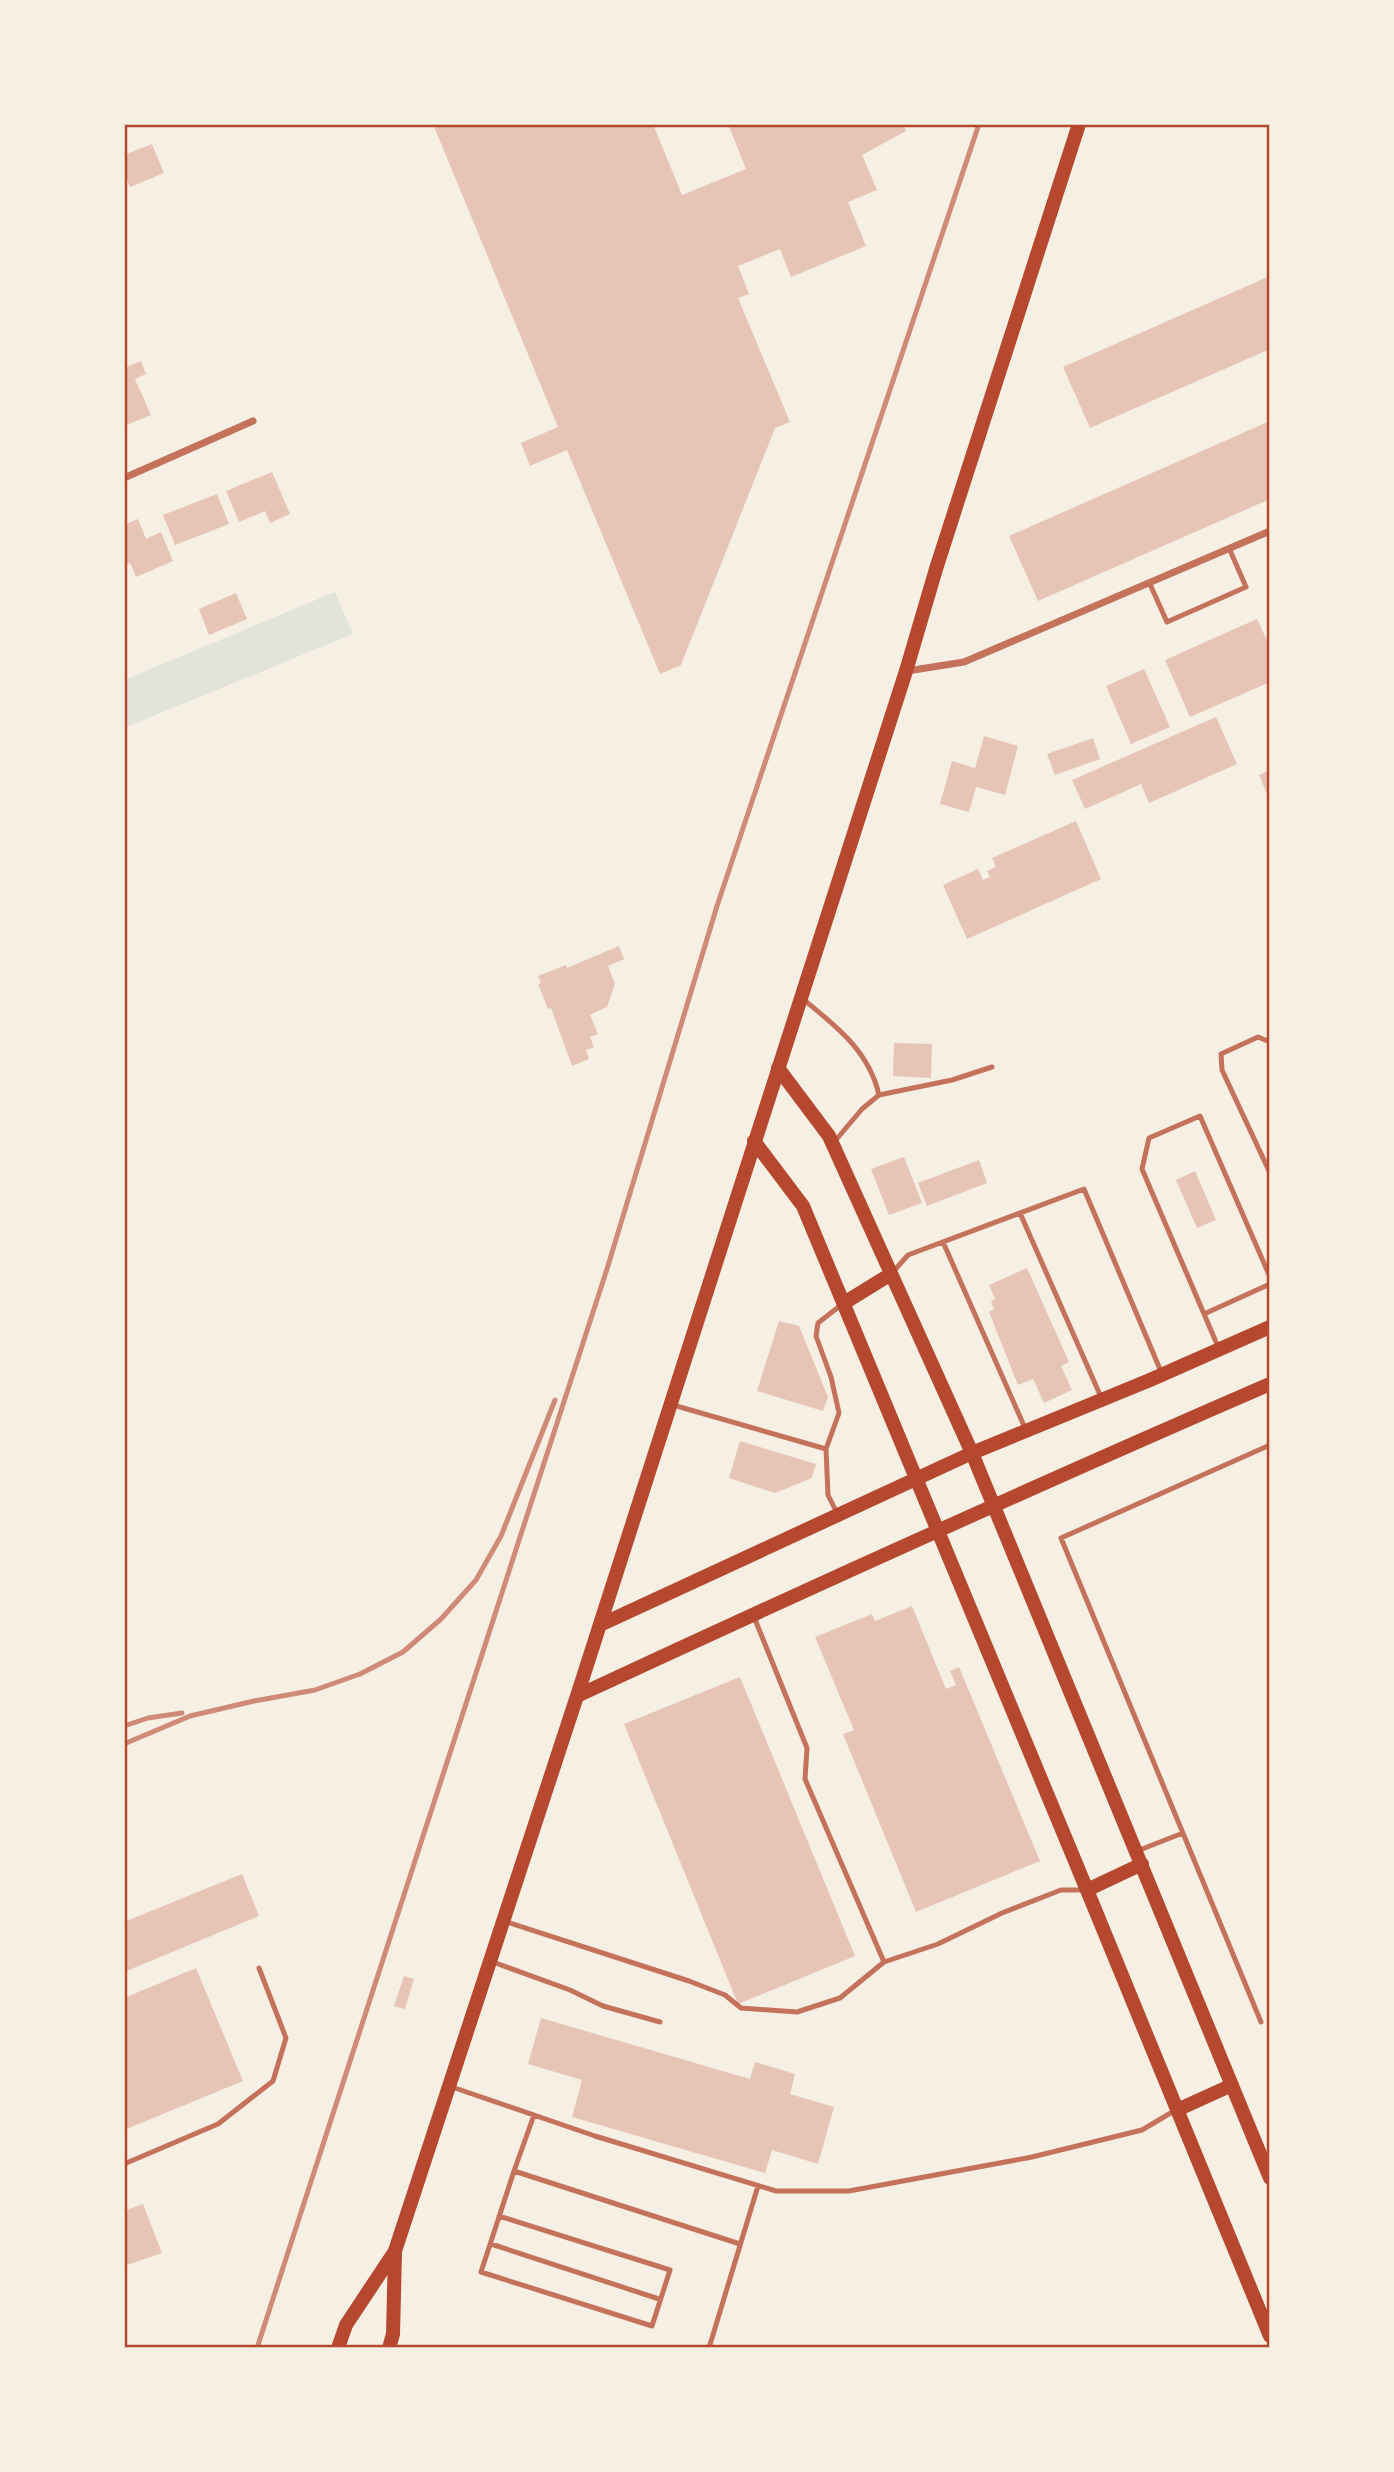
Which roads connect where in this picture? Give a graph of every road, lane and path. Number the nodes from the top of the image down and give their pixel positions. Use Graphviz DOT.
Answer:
graph roads {
  1 [pos="1079,124"];
  2 [pos="253,421"];
  3 [pos="124,478"];
  4 [pos="1270,531"];
  5 [pos="1229,548"];
  6 [pos="1149,582"];
  7 [pos="906,671"];
  8 [pos="801,997"];
  9 [pos="1270,1042"];
  10 [pos="992,1067"];
  11 [pos="778,1068"];
  12 [pos="879,1095"];
  13 [pos="754,1141"];
  14 [pos="833,1144"];
  15 [pos="1270,1173"];
  16 [pos="1020,1213"];
  17 [pos="943,1242"];
  18 [pos="891,1274"];
  19 [pos="1270,1277"];
  20 [pos="1270,1284"];
  21 [pos="844,1303"];
  22 [pos="1204,1314"];
  23 [pos="1270,1327"];
  24 [pos="1219,1350"];
  25 [pos="1162,1375"];
  26 [pos="1270,1384"];
  27 [pos="1102,1400"];
  28 [pos="670,1404"];
  29 [pos="1026,1431"];
  30 [pos="1270,1445"];
  31 [pos="826,1449"];
  32 [pos="972,1453"];
  33 [pos="916,1478"];
  34 [pos="991,1505"];
  35 [pos="838,1515"];
  36 [pos="939,1532"];
  37 [pos="753,1614"];
  38 [pos="600,1625"];
  39 [pos="577,1696"];
  40 [pos="1183,1833"];
  41 [pos="1139,1858"];
  42 [pos="1087,1890"];
  43 [pos="503,1921"];
  44 [pos="490,1961"];
  45 [pos="884,1962"];
  46 [pos="259,1968"];
  47 [pos="660,2022"];
  48 [pos="1261,2022"];
  49 [pos="1231,2085"];
  50 [pos="449,2086"];
  51 [pos="1177,2110"];
  52 [pos="534,2115"];
  53 [pos="124,2164"];
  54 [pos="514,2171"];
  55 [pos="1270,2178"];
  56 [pos="758,2186"];
  57 [pos="499,2216"];
  58 [pos="491,2244"];
  59 [pos="740,2244"];
  60 [pos="395,2251"];
  61 [pos="659,2299"];
  62 [pos="1270,2336"];
  63 [pos="338,2348"];
  64 [pos="389,2348"];
  65 [pos="709,2348"];
  1 -- 7 [label="main road"];
  2 -- 3 [label="street"];
  4 -- 5 [label="street"];
  5 -- 6 [label="street"];
  5 -- 6 [label="lane"];
  6 -- 7 [label="street"];
  7 -- 8 [label="main road"];
  8 -- 11 [label="main road"];
  8 -- 12 [label="lane"];
  9 -- 15 [label="lane"];
  10 -- 12 [label="lane"];
  11 -- 13 [label="main road"];
  11 -- 14 [label="main road"];
  12 -- 14 [label="lane"];
  13 -- 21 [label="main road"];
  13 -- 28 [label="main road"];
  14 -- 18 [label="main road"];
  16 -- 17 [label="lane"];
  16 -- 25 [label="lane"];
  16 -- 27 [label="lane"];
  17 -- 18 [label="lane"];
  17 -- 29 [label="lane"];
  18 -- 21 [label="main road"];
  18 -- 32 [label="main road"];
  19 -- 22 [label="lane"];
  20 -- 22 [label="lane"];
  21 -- 31 [label="lane"];
  21 -- 33 [label="main road"];
  22 -- 24 [label="lane"];
  23 -- 24 [label="main road"];
  24 -- 25 [label="main road"];
  25 -- 27 [label="main road"];
  26 -- 34 [label="main road"];
  27 -- 29 [label="main road"];
  28 -- 31 [label="lane"];
  28 -- 38 [label="main road"];
  29 -- 32 [label="main road"];
  30 -- 40 [label="lane"];
  31 -- 35 [label="lane"];
  32 -- 33 [label="main road"];
  32 -- 34 [label="main road"];
  33 -- 35 [label="main road"];
  33 -- 36 [label="main road"];
  34 -- 36 [label="main road"];
  34 -- 41 [label="main road"];
  35 -- 38 [label="main road"];
  36 -- 37 [label="main road"];
  36 -- 42 [label="main road"];
  37 -- 39 [label="main road"];
  37 -- 45 [label="lane"];
  38 -- 39 [label="main road"];
  39 -- 43 [label="main road"];
  40 -- 41 [label="lane"];
  40 -- 48 [label="lane"];
  41 -- 42 [label="main road"];
  41 -- 49 [label="main road"];
  42 -- 45 [label="lane"];
  42 -- 51 [label="main road"];
  43 -- 44 [label="main road"];
  43 -- 45 [label="lane"];
  44 -- 47 [label="lane"];
  44 -- 50 [label="main road"];
  46 -- 53 [label="lane"];
  49 -- 51 [label="main road"];
  49 -- 55 [label="main road"];
  50 -- 52 [label="lane"];
  50 -- 60 [label="main road"];
  51 -- 56 [label="lane"];
  51 -- 62 [label="main road"];
  52 -- 54 [label="lane"];
  52 -- 56 [label="lane"];
  54 -- 57 [label="lane"];
  54 -- 59 [label="lane"];
  56 -- 59 [label="lane"];
  57 -- 58 [label="lane"];
  57 -- 61 [label="lane"];
  58 -- 61 [label="lane"];
  58 -- 61 [label="lane"];
  59 -- 65 [label="lane"];
  60 -- 63 [label="main road"];
  60 -- 64 [label="main road"];
}
